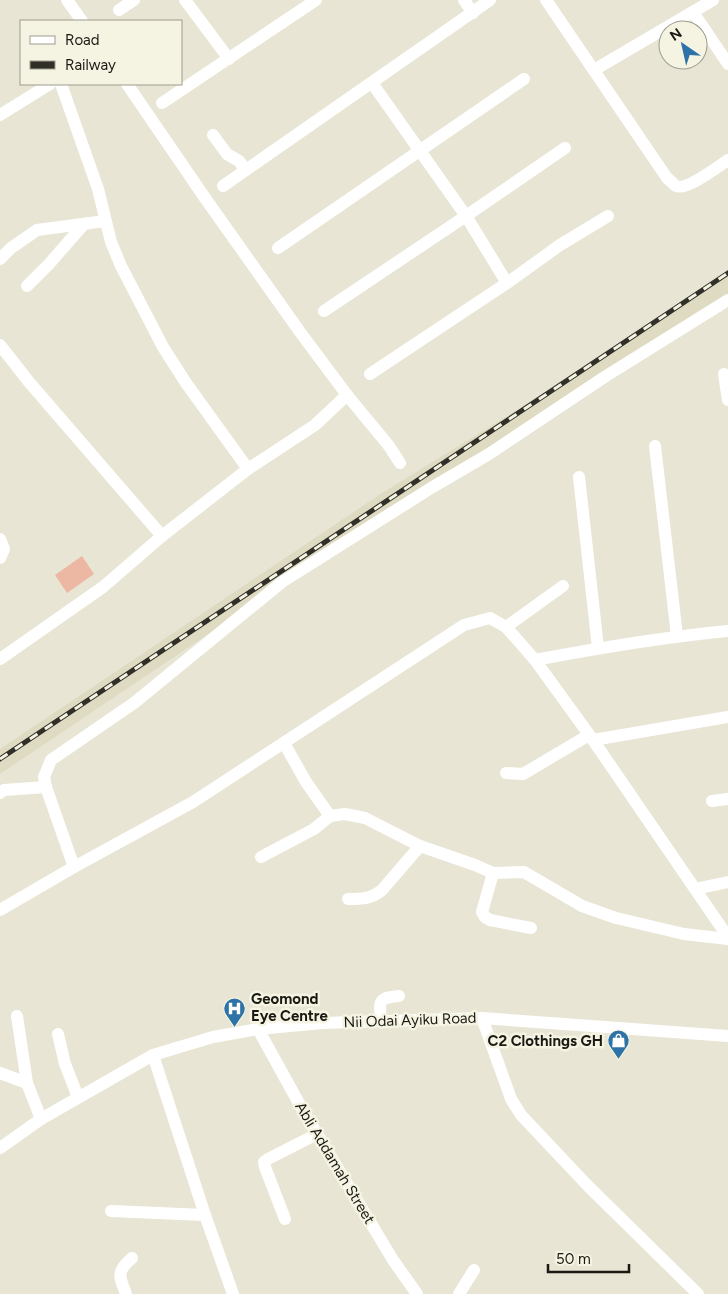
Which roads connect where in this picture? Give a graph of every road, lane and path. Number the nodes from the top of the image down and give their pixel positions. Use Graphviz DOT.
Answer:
graph roads {
  1 [pos="66,0"];
  2 [pos="134,0"];
  3 [pos="185,0"];
  4 [pos="464,0"];
  5 [pos="490,0"];
  6 [pos="546,0"];
  7 [pos="713,0"];
  8 [pos="312,1"];
  9 [pos="119,10"];
  10 [pos="473,12"];
  11 [pos="693,12"];
  12 [pos="79,20"];
  13 [pos="229,59"];
  14 [pos="728,64"];
  15 [pos="594,70"];
  16 [pos="524,79"];
  17 [pos="372,83"];
  18 [pos="48,85"];
  19 [pos="61,85"];
  20 [pos="128,85"];
  21 [pos="162,103"];
  22 [pos="0,115"];
  23 [pos="213,135"];
  24 [pos="566,148"];
  25 [pos="421,151"];
  26 [pos="728,160"];
  27 [pos="246,170"];
  28 [pos="223,186"];
  29 [pos="466,216"];
  30 [pos="608,216"];
  31 [pos="105,221"];
  32 [pos="84,224"];
  33 [pos="278,248"];
  34 [pos="0,259"];
  35 [pos="507,283"];
  36 [pos="27,286"];
  37 [pos="728,300"];
  38 [pos="324,311"];
  39 [pos="0,345"];
  40 [pos="370,374"];
  41 [pos="724,374"];
  42 [pos="347,395"];
  43 [pos="728,400"];
  44 [pos="655,446"];
  45 [pos="400,463"];
  46 [pos="248,469"];
  47 [pos="579,477"];
  48 [pos="162,536"];
  49 [pos="0,539"];
  50 [pos="0,558"];
  51 [pos="563,586"];
  52 [pos="506,627"];
  53 [pos="728,631"];
  54 [pos="677,636"];
  55 [pos="598,648"];
  56 [pos="0,659"];
  57 [pos="535,660"];
  58 [pos="728,717"];
  59 [pos="591,738"];
  60 [pos="284,743"];
  61 [pos="506,773"];
  62 [pos="46,787"];
  63 [pos="0,793"];
  64 [pos="728,799"];
  65 [pos="712,801"];
  66 [pos="330,816"];
  67 [pos="420,846"];
  68 [pos="261,857"];
  69 [pos="74,867"];
  70 [pos="493,874"];
  71 [pos="728,882"];
  72 [pos="695,888"];
  73 [pos="348,899"];
  74 [pos="0,910"];
  75 [pos="531,928"];
  76 [pos="728,938"];
  77 [pos="399,996"];
  78 [pos="16,1016"];
  79 [pos="482,1018"];
  80 [pos="381,1021"];
  81 [pos="258,1029"];
  82 [pos="58,1034"];
  83 [pos="728,1036"];
  84 [pos="153,1055"];
  85 [pos="0,1073"];
  86 [pos="27,1083"];
  87 [pos="78,1097"];
  88 [pos="41,1119"];
  89 [pos="317,1134"];
  90 [pos="0,1148"];
  91 [pos="111,1211"];
  92 [pos="205,1215"];
  93 [pos="285,1219"];
  94 [pos="132,1258"];
  95 [pos="474,1270"];
  96 [pos="410,1292"];
  97 [pos="126,1294"];
  98 [pos="233,1294"];
  99 [pos="459,1294"];
  100 [pos="698,1294"];
  1 -- 12 [label="street"];
  2 -- 9 [label="street"];
  3 -- 13 [label="street"];
  4 -- 10 [label="street"];
  5 -- 10 [label="street"];
  6 -- 15 [label="street"];
  7 -- 11 [label="street"];
  8 -- 13 [label="street"];
  10 -- 17 [label="street"];
  11 -- 14 [label="street"];
  11 -- 15 [label="street"];
  13 -- 21 [label="street"];
  15 -- 26 [label="street"];
  16 -- 25 [label="street"];
  17 -- 25 [label="street"];
  17 -- 27 [label="street"];
  18 -- 22 [label="street"];
  19 -- 31 [label="street"];
  20 -- 42 [label="street"];
  23 -- 27 [label="street"];
  24 -- 29 [label="street"];
  25 -- 29 [label="street"];
  25 -- 33 [label="street"];
  27 -- 28 [label="street"];
  29 -- 35 [label="street"];
  29 -- 38 [label="street"];
  30 -- 35 [label="street"];
  31 -- 32 [label="street"];
  31 -- 46 [label="street"];
  32 -- 34 [label="street"];
  32 -- 36 [label="street"];
  35 -- 40 [label="street"];
  37 -- 62 [label="street"];
  39 -- 48 [label="street"];
  41 -- 43 [label="street"];
  42 -- 45 [label="street"];
  42 -- 46 [label="street"];
  44 -- 54 [label="street"];
  46 -- 48 [label="street"];
  47 -- 55 [label="street"];
  48 -- 56 [label="street"];
  49 -- 50 [label="street"];
  51 -- 52 [label="street"];
  52 -- 57 [label="street"];
  52 -- 60 [label="street"];
  53 -- 54 [label="street"];
  54 -- 55 [label="street"];
  55 -- 57 [label="street"];
  57 -- 59 [label="street"];
  58 -- 59 [label="street"];
  59 -- 61 [label="street"];
  59 -- 72 [label="street"];
  60 -- 66 [label="street"];
  60 -- 69 [label="street"];
  62 -- 63 [label="street"];
  62 -- 69 [label="street"];
  64 -- 65 [label="street"];
  66 -- 67 [label="street"];
  66 -- 68 [label="street"];
  67 -- 70 [label="street"];
  67 -- 73 [label="street"];
  69 -- 74 [label="street"];
  70 -- 75 [label="street"];
  70 -- 76 [label="street"];
  71 -- 72 [label="street"];
  72 -- 76 [label="street"];
  77 -- 80 [label="street"];
  78 -- 86 [label="street"];
  79 -- 80 [label="street, Nii Odai Ayiku Road"];
  79 -- 83 [label="street, Nii Odai Ayiku Road"];
  79 -- 100 [label="street"];
  80 -- 81 [label="street, Nii Odai Ayiku Road"];
  81 -- 84 [label="street, Nii Odai Ayiku Road"];
  81 -- 89 [label="street, Abli Addamah Street"];
  82 -- 87 [label="street"];
  84 -- 87 [label="street, Nii Odai Ayiku Road"];
  84 -- 92 [label="street"];
  85 -- 86 [label="street"];
  86 -- 88 [label="street"];
  87 -- 88 [label="street, Nii Odai Ayiku Road"];
  88 -- 90 [label="street, Nii Odai Ayiku Road"];
  89 -- 93 [label="street"];
  89 -- 96 [label="street, Abli Addamah Street"];
  91 -- 92 [label="street"];
  92 -- 98 [label="street"];
  94 -- 97 [label="street"];
  95 -- 99 [label="street"];
}
